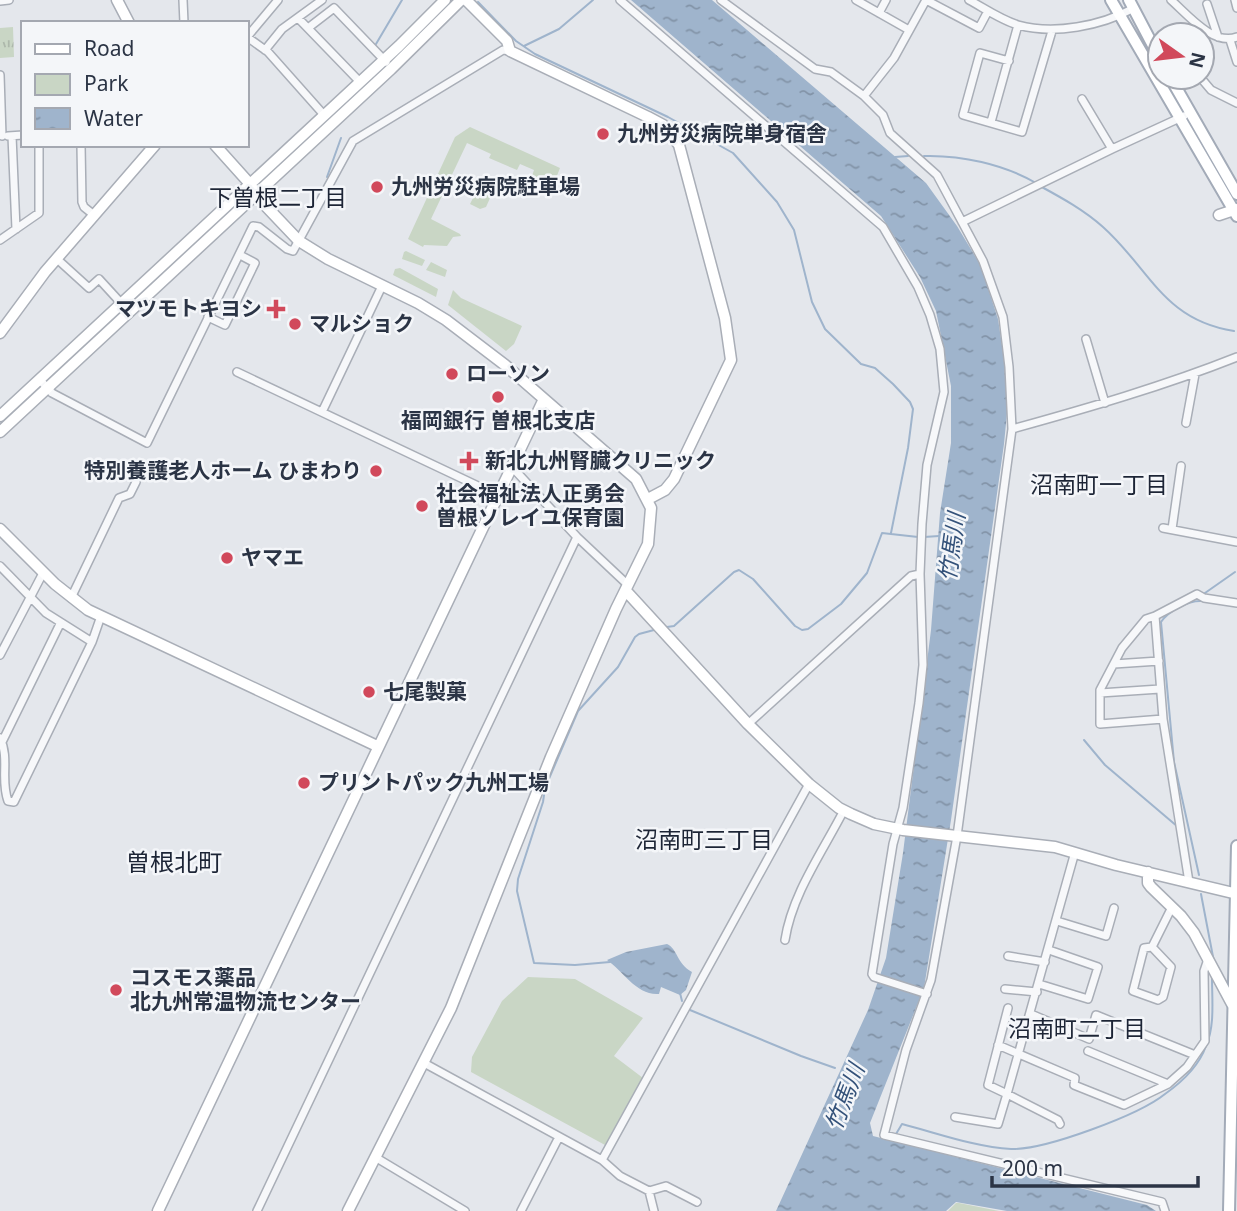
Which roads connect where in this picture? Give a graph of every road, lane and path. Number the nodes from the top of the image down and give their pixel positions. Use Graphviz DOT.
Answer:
graph roads {
  1 [pos="9,0"];
  2 [pos="117,0"];
  3 [pos="183,0"];
  4 [pos="278,0"];
  5 [pos="322,0"];
  6 [pos="445,0"];
  7 [pos="464,0"];
  8 [pos="620,0"];
  9 [pos="722,0"];
  10 [pos="856,0"];
  11 [pos="886,0"];
  12 [pos="926,0"];
  13 [pos="969,0"];
  14 [pos="1111,0"];
  15 [pos="1171,0"];
  16 [pos="1235,0"];
  17 [pos="0,1"];
  18 [pos="1131,4"];
  19 [pos="1207,4"];
  20 [pos="1237,8"];
  21 [pos="988,11"];
  22 [pos="879,13"];
  23 [pos="1121,16"];
  24 [pos="298,18"];
  25 [pos="128,21"];
  26 [pos="184,21"];
  27 [pos="1018,25"];
  28 [pos="308,28"];
  29 [pos="909,30"];
  30 [pos="1052,31"];
  31 [pos="248,36"];
  32 [pos="1218,37"];
  33 [pos="248,38"];
  34 [pos="1234,38"];
  35 [pos="1146,39"];
  36 [pos="1146,49"];
  37 [pos="265,50"];
  38 [pos="510,51"];
  39 [pos="384,60"];
  40 [pos="1009,61"];
  41 [pos="1237,62"];
  42 [pos="391,69"];
  43 [pos="0,75"];
  44 [pos="360,82"];
  45 [pos="1168,91"];
  46 [pos="1178,91"];
  47 [pos="1213,91"];
  48 [pos="864,96"];
  49 [pos="1082,99"];
  50 [pos="1237,103"];
  51 [pos="1191,113"];
  52 [pos="324,114"];
  53 [pos="1179,119"];
  54 [pos="991,122"];
  55 [pos="21,135"];
  56 [pos="1,136"];
  57 [pos="12,136"];
  58 [pos="39,147"];
  59 [pos="81,147"];
  60 [pos="153,147"];
  61 [pos="217,147"];
  62 [pos="1112,149"];
  63 [pos="250,184"];
  64 [pos="256,194"];
  65 [pos="1237,194"];
  66 [pos="1236,211"];
  67 [pos="93,215"];
  68 [pos="1219,215"];
  69 [pos="962,222"];
  70 [pos="16,229"];
  71 [pos="0,240"];
  72 [pos="299,241"];
  73 [pos="240,255"];
  74 [pos="56,258"];
  75 [pos="382,286"];
  76 [pos="121,303"];
  77 [pos="208,317"];
  78 [pos="0,332"];
  79 [pos="1086,339"];
  80 [pos="1237,357"];
  81 [pos="237,372"];
  82 [pos="1195,374"];
  83 [pos="39,379"];
  84 [pos="47,388"];
  85 [pos="544,399"];
  86 [pos="1105,403"];
  87 [pos="322,412"];
  88 [pos="0,416"];
  89 [pos="1186,423"];
  90 [pos="1012,429"];
  91 [pos="0,432"];
  92 [pos="511,466"];
  93 [pos="1181,467"];
  94 [pos="136,482"];
  95 [pos="498,495"];
  96 [pos="648,499"];
  97 [pos="1,532"];
  98 [pos="578,537"];
  99 [pos="1237,542"];
  100 [pos="0,566"];
  101 [pos="43,573"];
  102 [pos="920,574"];
  103 [pos="627,588"];
  104 [pos="29,596"];
  105 [pos="71,598"];
  106 [pos="1237,603"];
  107 [pos="1155,615"];
  108 [pos="101,616"];
  109 [pos="60,624"];
  110 [pos="92,642"];
  111 [pos="0,655"];
  112 [pos="1158,661"];
  113 [pos="1114,664"];
  114 [pos="1160,689"];
  115 [pos="1100,693"];
  116 [pos="1163,719"];
  117 [pos="748,724"];
  118 [pos="1,740"];
  119 [pos="377,746"];
  120 [pos="809,783"];
  121 [pos="844,810"];
  122 [pos="901,830"];
  123 [pos="954,836"];
  124 [pos="1237,846"];
  125 [pos="1075,852"];
  126 [pos="1148,872"];
  127 [pos="1196,884"];
  128 [pos="1236,894"];
  129 [pos="1172,906"];
  130 [pos="1114,908"];
  131 [pos="1057,921"];
  132 [pos="1236,934"];
  133 [pos="785,940"];
  134 [pos="1152,947"];
  135 [pos="1049,950"];
  136 [pos="1008,956"];
  137 [pos="1209,960"];
  138 [pos="1045,962"];
  139 [pos="1235,974"];
  140 [pos="1038,988"];
  141 [pos="1005,989"];
  142 [pos="925,993"];
  143 [pos="1232,1004"];
  144 [pos="1007,1008"];
  145 [pos="1031,1014"];
  146 [pos="998,1045"];
  147 [pos="1088,1051"];
  148 [pos="1018,1055"];
  149 [pos="1195,1055"];
  150 [pos="424,1063"];
  151 [pos="1168,1084"];
  152 [pos="1007,1094"];
  153 [pos="955,1117"];
  154 [pos="1060,1124"];
  155 [pos="1234,1128"];
  156 [pos="559,1138"];
  157 [pos="375,1157"];
  158 [pos="602,1160"];
  159 [pos="649,1191"];
  160 [pos="697,1202"];
  161 [pos="158,1211"];
  162 [pos="257,1211"];
  163 [pos="348,1211"];
  164 [pos="465,1211"];
  165 [pos="521,1211"];
  166 [pos="654,1211"];
  167 [pos="1165,1211"];
  168 [pos="1229,1211"];
  1 -- 17 [label="street"];
  2 -- 25 [label="street"];
  3 -- 26 [label="street"];
  4 -- 31 [label="street"];
  5 -- 24 [label="street"];
  6 -- 39 [label="street"];
  7 -- 38 [label="street"];
  7 -- 42 [label="street"];
  8 -- 102 [label="street"];
  9 -- 48 [label="street"];
  10 -- 22 [label="street"];
  11 -- 22 [label="street"];
  12 -- 21 [label="street"];
  12 -- 29 [label="street"];
  13 -- 21 [label="street"];
  14 -- 23 [label="main road"];
  15 -- 32 [label="street"];
  16 -- 20 [label="street"];
  18 -- 23 [label="street"];
  18 -- 35 [label="main road"];
  19 -- 32 [label="street"];
  21 -- 27 [label="street"];
  22 -- 29 [label="street"];
  23 -- 30 [label="street"];
  23 -- 36 [label="main road"];
  24 -- 28 [label="street"];
  24 -- 37 [label="street"];
  27 -- 30 [label="street"];
  27 -- 40 [label="street"];
  28 -- 39 [label="street"];
  28 -- 44 [label="street"];
  29 -- 48 [label="street"];
  30 -- 54 [label="street"];
  32 -- 34 [label="street"];
  33 -- 37 [label="street"];
  34 -- 41 [label="street"];
  37 -- 52 [label="street"];
  38 -- 72 [label="street"];
  38 -- 96 [label="street"];
  39 -- 42 [label="street"];
  39 -- 44 [label="street"];
  40 -- 54 [label="street"];
  40 -- 54 [label="street"];
  42 -- 64 [label="street"];
  43 -- 56 [label="street"];
  44 -- 52 [label="street"];
  45 -- 53 [label="main road"];
  46 -- 51 [label="main road"];
  47 -- 50 [label="street"];
  48 -- 69 [label="street"];
  49 -- 62 [label="street"];
  51 -- 53 [label="street"];
  51 -- 65 [label="main road"];
  52 -- 63 [label="street"];
  53 -- 62 [label="street"];
  53 -- 66 [label="main road"];
  55 -- 57 [label="street"];
  56 -- 57 [label="street"];
  57 -- 70 [label="street"];
  58 -- 70 [label="street"];
  59 -- 67 [label="street"];
  60 -- 67 [label="street"];
  61 -- 63 [label="street"];
  62 -- 69 [label="street"];
  63 -- 64 [label="street"];
  63 -- 76 [label="street"];
  64 -- 72 [label="street"];
  64 -- 84 [label="street"];
  66 -- 68 [label="street"];
  67 -- 74 [label="street"];
  69 -- 90 [label="street"];
  70 -- 71 [label="street"];
  72 -- 73 [label="street"];
  72 -- 75 [label="street"];
  73 -- 77 [label="street"];
  73 -- 77 [label="street"];
  74 -- 76 [label="street"];
  74 -- 78 [label="street"];
  75 -- 85 [label="street"];
  75 -- 87 [label="street"];
  76 -- 83 [label="street"];
  77 -- 84 [label="street"];
  79 -- 86 [label="street"];
  80 -- 82 [label="street"];
  81 -- 87 [label="street"];
  82 -- 86 [label="street"];
  82 -- 89 [label="street"];
  83 -- 84 [label="street"];
  83 -- 88 [label="street"];
  84 -- 91 [label="street"];
  85 -- 92 [label="street"];
  85 -- 96 [label="street"];
  86 -- 90 [label="street"];
  87 -- 95 [label="street"];
  90 -- 123 [label="street"];
  92 -- 95 [label="street"];
  92 -- 98 [label="street"];
  93 -- 99 [label="street"];
  94 -- 105 [label="street"];
  95 -- 119 [label="street"];
  96 -- 103 [label="street"];
  97 -- 101 [label="street"];
  98 -- 103 [label="street"];
  98 -- 162 [label="street"];
  100 -- 104 [label="street"];
  101 -- 104 [label="street"];
  101 -- 105 [label="street"];
  102 -- 117 [label="street"];
  102 -- 122 [label="street"];
  103 -- 117 [label="street"];
  103 -- 150 [label="street"];
  104 -- 109 [label="street"];
  104 -- 111 [label="street"];
  105 -- 108 [label="street"];
  106 -- 107 [label="street"];
  107 -- 112 [label="street"];
  107 -- 113 [label="street"];
  108 -- 110 [label="street"];
  108 -- 119 [label="street"];
  109 -- 110 [label="street"];
  109 -- 118 [label="street"];
  110 -- 118 [label="street"];
  112 -- 113 [label="street"];
  112 -- 114 [label="street"];
  113 -- 115 [label="street"];
  114 -- 115 [label="street"];
  114 -- 116 [label="street"];
  115 -- 116 [label="street"];
  116 -- 127 [label="street"];
  117 -- 120 [label="street"];
  119 -- 161 [label="street"];
  120 -- 121 [label="street"];
  120 -- 158 [label="street"];
  121 -- 122 [label="street"];
  121 -- 133 [label="street"];
  122 -- 123 [label="street"];
  122 -- 142 [label="street"];
  123 -- 125 [label="street"];
  123 -- 142 [label="street"];
  124 -- 128 [label="main road"];
  125 -- 126 [label="street"];
  125 -- 131 [label="street"];
  126 -- 127 [label="street"];
  126 -- 129 [label="street"];
  127 -- 128 [label="street"];
  128 -- 132 [label="main road"];
  129 -- 134 [label="street"];
  129 -- 137 [label="street"];
  130 -- 131 [label="street"];
  131 -- 135 [label="street"];
  132 -- 139 [label="main road"];
  134 -- 134 [label="street"];
  135 -- 138 [label="street"];
  135 -- 140 [label="street"];
  136 -- 138 [label="street"];
  137 -- 143 [label="street"];
  137 -- 149 [label="street"];
  138 -- 140 [label="street"];
  139 -- 143 [label="main road"];
  140 -- 141 [label="street"];
  140 -- 145 [label="street"];
  142 -- 167 [label="street"];
  143 -- 155 [label="main road"];
  144 -- 146 [label="street"];
  145 -- 148 [label="street"];
  145 -- 149 [label="street"];
  146 -- 148 [label="street"];
  146 -- 152 [label="street"];
  147 -- 151 [label="street"];
  148 -- 151 [label="street"];
  148 -- 152 [label="street"];
  149 -- 151 [label="street"];
  150 -- 156 [label="street"];
  150 -- 157 [label="street"];
  152 -- 153 [label="street"];
  152 -- 154 [label="street"];
  155 -- 168 [label="main road"];
  156 -- 158 [label="street"];
  156 -- 165 [label="street"];
  157 -- 163 [label="street"];
  157 -- 164 [label="street"];
  158 -- 159 [label="street"];
  159 -- 160 [label="street"];
  159 -- 166 [label="street"];
}
